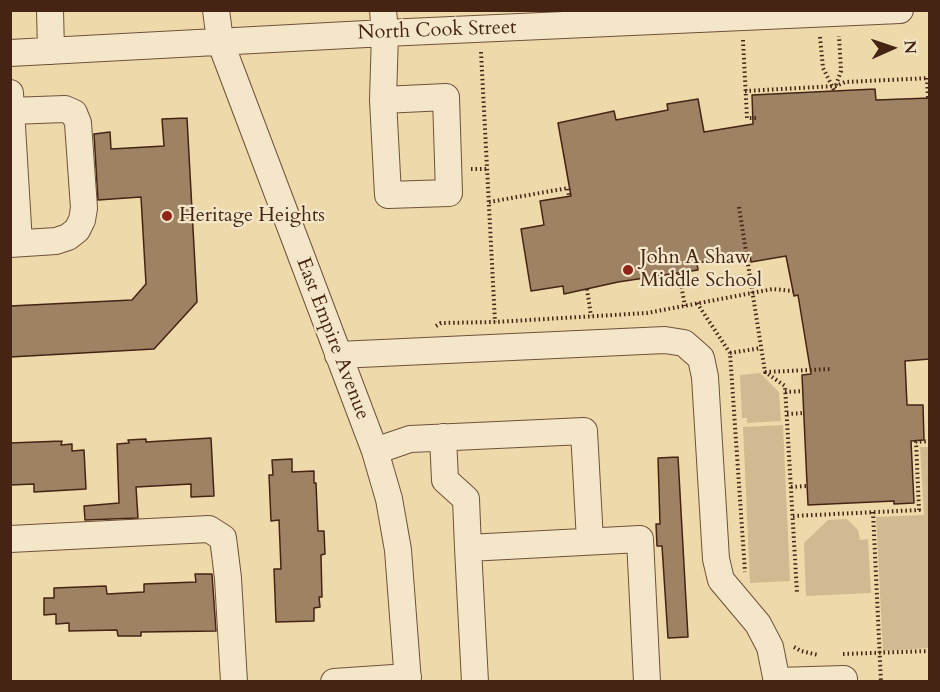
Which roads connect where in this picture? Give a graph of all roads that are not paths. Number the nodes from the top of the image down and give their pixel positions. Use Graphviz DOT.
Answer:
graph roads {
  1 [pos="50,10"];
  2 [pos="216,10"];
  3 [pos="900,10"];
  4 [pos="384,22"];
  5 [pos="829,24"];
  6 [pos="219,41"];
  7 [pos="51,51"];
  8 [pos="10,53"];
  9 [pos="383,100"];
  10 [pos="11,105"];
  11 [pos="15,243"];
  12 [pos="338,355"];
  13 [pos="443,437"];
  14 [pos="375,451"];
  15 [pos="10,539"];
  16 [pos="590,542"];
  17 [pos="468,548"];
  18 [pos="408,679"];
  19 [pos="234,681"];
  20 [pos="334,681"];
  21 [pos="476,681"];
  22 [pos="647,681"];
  23 [pos="777,681"];
  24 [pos="844,681"];
  1 -- 7 [label="street"];
  2 -- 6 [label="street, East Empire Avenue"];
  3 -- 5 [label="street, North Cook Street"];
  4 -- 5 [label="street, North Cook Street"];
  4 -- 6 [label="street, North Cook Street"];
  4 -- 9 [label="street"];
  6 -- 7 [label="street, North Cook Street"];
  6 -- 12 [label="street, East Empire Avenue"];
  7 -- 8 [label="street, North Cook Street"];
  10 -- 11 [label="street"];
  10 -- 11 [label="street"];
  12 -- 14 [label="street, East Empire Avenue"];
  12 -- 23 [label="street"];
  13 -- 14 [label="street"];
  13 -- 16 [label="street"];
  13 -- 17 [label="street"];
  14 -- 18 [label="street, East Empire Avenue"];
  15 -- 19 [label="street"];
  16 -- 17 [label="street"];
  16 -- 22 [label="street"];
  17 -- 21 [label="street"];
  18 -- 20 [label="street"];
  23 -- 24 [label="street"];
}
